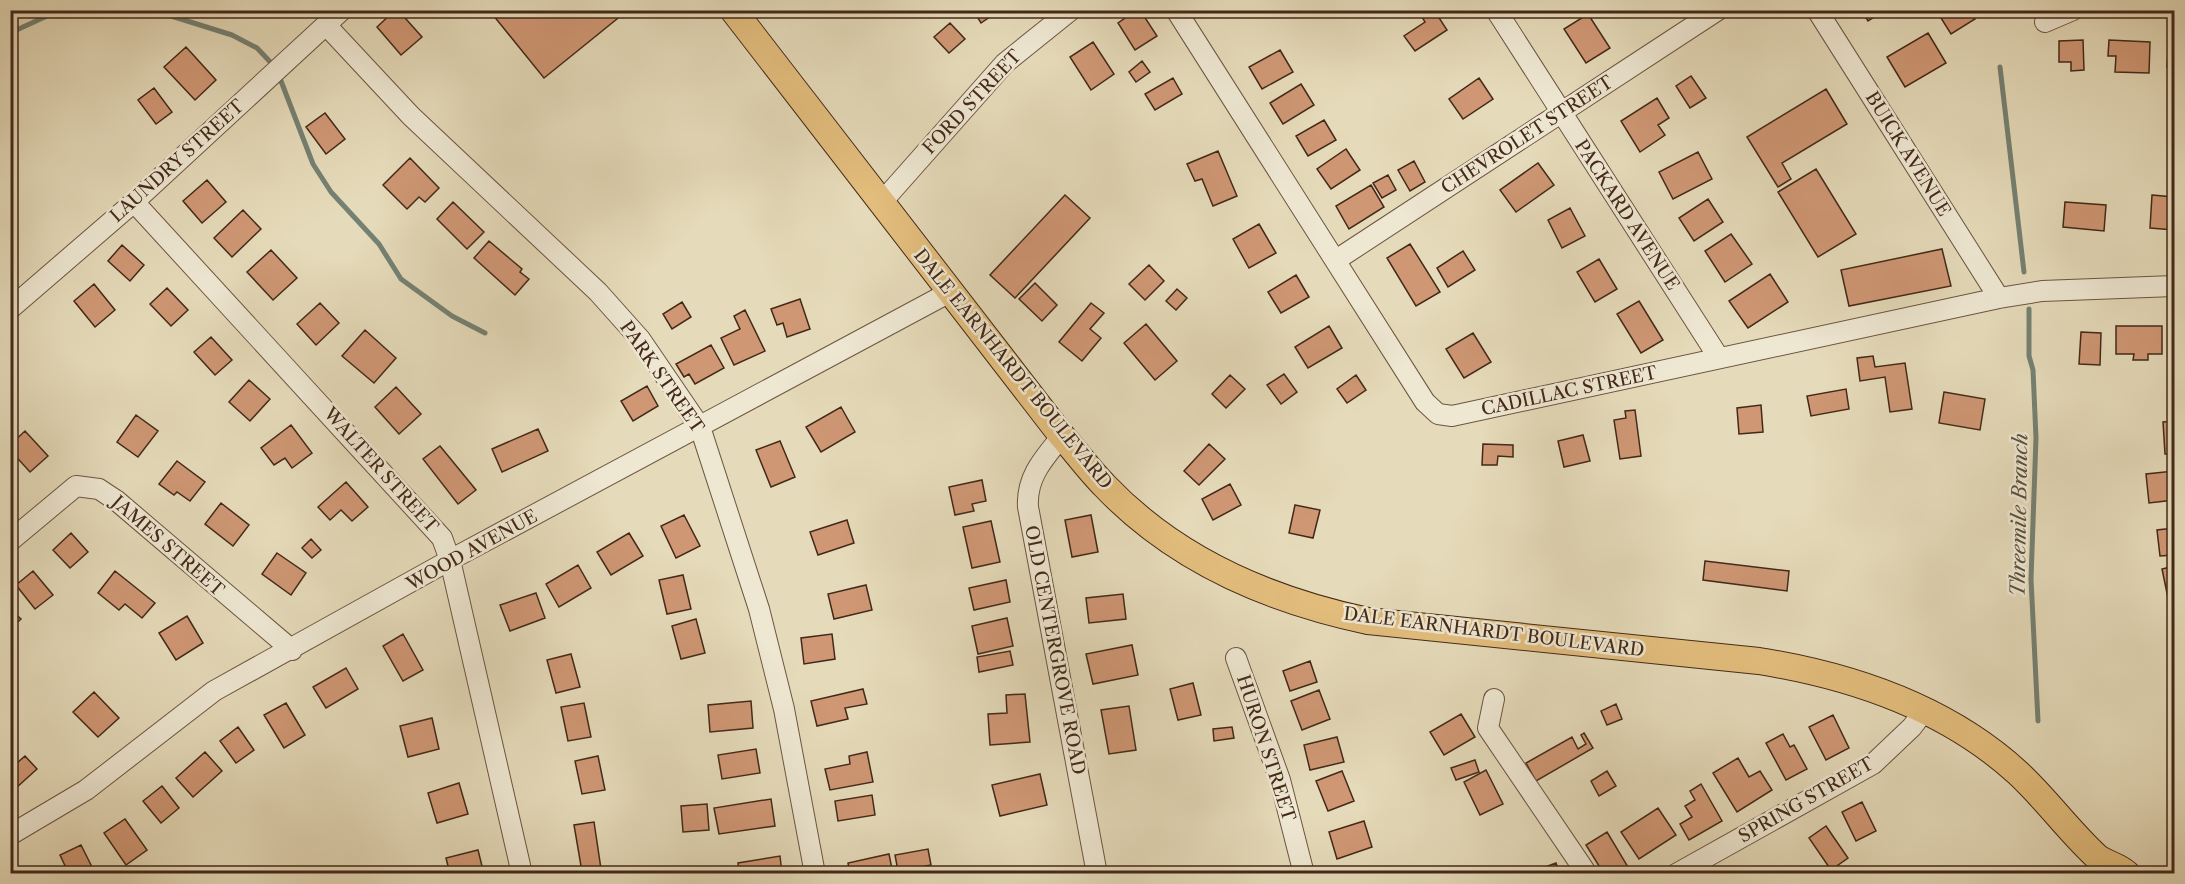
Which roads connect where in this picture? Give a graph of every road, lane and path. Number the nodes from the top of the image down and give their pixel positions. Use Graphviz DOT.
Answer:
graph roads {
  1 [pos="342,10"];
  2 [pos="733,10"];
  3 [pos="1071,10"];
  4 [pos="1176,10"];
  5 [pos="1496,10"];
  6 [pos="1718,10"];
  7 [pos="1816,10"];
  8 [pos="2070,11"];
  9 [pos="2045,22"];
  10 [pos="326,25"];
  11 [pos="1562,113"];
  12 [pos="135,202"];
  13 [pos="881,203"];
  14 [pos="1336,261"];
  15 [pos="2175,286"];
  16 [pos="950,292"];
  17 [pos="1999,298"];
  18 [pos="10,309"];
  19 [pos="1719,358"];
  20 [pos="700,427"];
  21 [pos="1062,436"];
  22 [pos="10,541"];
  23 [pos="450,560"];
  24 [pos="292,650"];
  25 [pos="1236,658"];
  26 [pos="1494,699"];
  27 [pos="1924,711"];
  28 [pos="10,835"];
  29 [pos="2100,866"];
  30 [pos="522,873"];
  31 [pos="815,873"];
  32 [pos="1097,873"];
  33 [pos="1304,873"];
  34 [pos="1587,873"];
  35 [pos="1676,873"];
  36 [pos="2127,873"];
  1 -- 10 [label="street, LAUNDRY STREET"];
  2 -- 13 [label="main road, DALE EARNHARDT BOULEVARD"];
  3 -- 13 [label="street, FORD STREET"];
  4 -- 14 [label="street, CADILLAC STREET"];
  5 -- 11 [label="street, PACKARD AVENUE"];
  6 -- 11 [label="street, CHEVROLET STREET"];
  7 -- 17 [label="street, BUICK AVENUE"];
  8 -- 9 [label="street"];
  10 -- 12 [label="street, LAUNDRY STREET"];
  10 -- 20 [label="street, PARK STREET"];
  11 -- 14 [label="street, CHEVROLET STREET"];
  11 -- 19 [label="street, PACKARD AVENUE"];
  12 -- 18 [label="street, LAUNDRY STREET"];
  12 -- 23 [label="street, WALTER STREET"];
  13 -- 16 [label="main road, DALE EARNHARDT BOULEVARD"];
  14 -- 19 [label="street, CADILLAC STREET"];
  15 -- 17 [label="street, CADILLAC STREET"];
  16 -- 20 [label="street, WOOD AVENUE"];
  16 -- 21 [label="main road, DALE EARNHARDT BOULEVARD"];
  17 -- 19 [label="street, CADILLAC STREET"];
  20 -- 23 [label="street, WOOD AVENUE"];
  20 -- 31 [label="street, PARK STREET"];
  21 -- 27 [label="main road, DALE EARNHARDT BOULEVARD"];
  21 -- 32 [label="street, OLD CENTERGROVE ROAD"];
  22 -- 24 [label="street, JAMES STREET"];
  23 -- 24 [label="street, WOOD AVENUE"];
  23 -- 30 [label="street, WALTER STREET"];
  24 -- 28 [label="street, WOOD AVENUE"];
  25 -- 33 [label="street, HURON STREET"];
  26 -- 34 [label="street"];
  27 -- 29 [label="main road, DALE EARNHARDT BOULEVARD"];
  27 -- 35 [label="street, SPRING STREET"];
  29 -- 36 [label="main road, DALE EARNHARDT BOULEVARD"];
}
